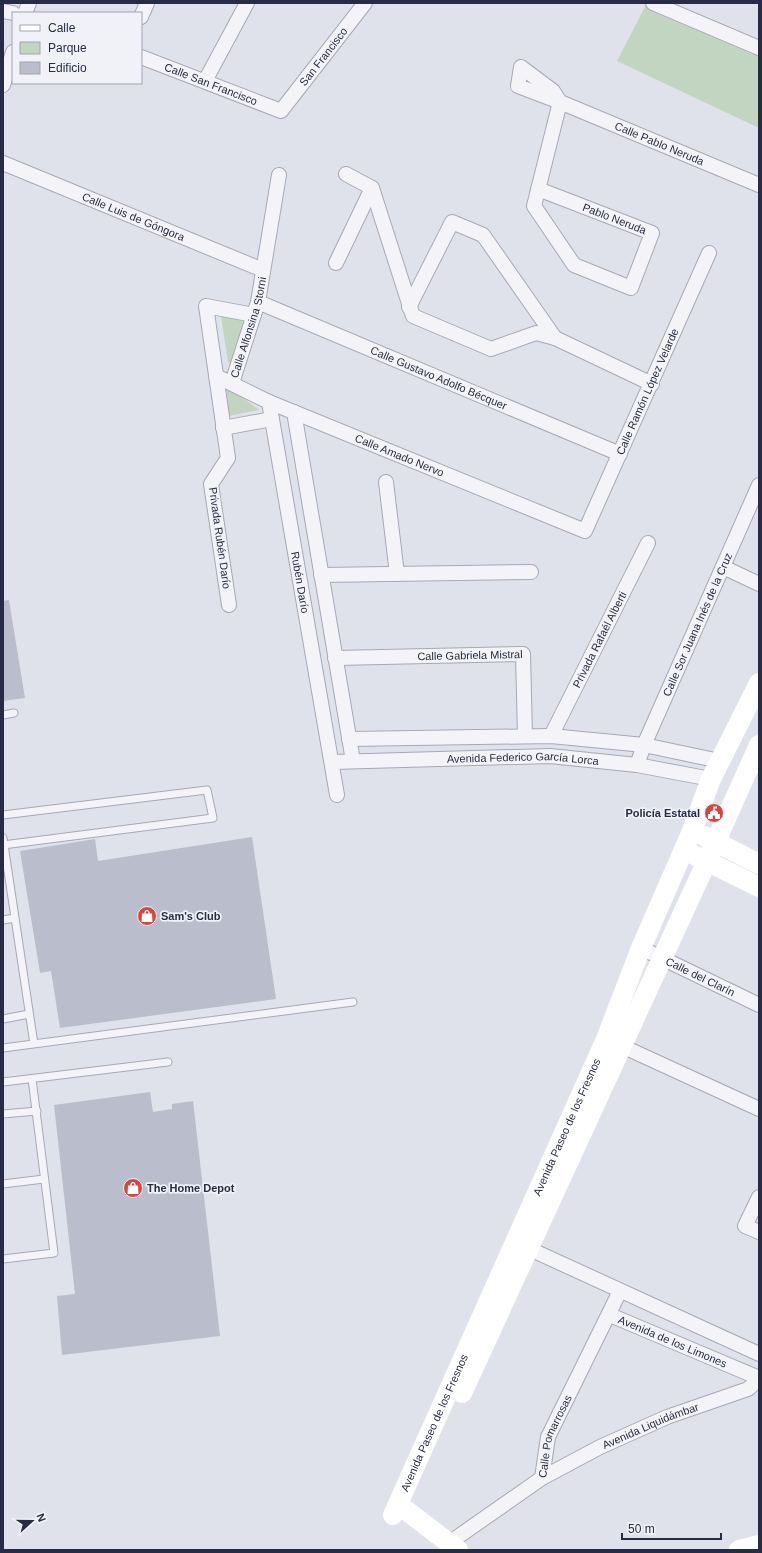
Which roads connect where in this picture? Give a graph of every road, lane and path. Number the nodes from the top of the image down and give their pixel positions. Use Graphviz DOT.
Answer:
graph roads {
  1 [pos="147,3"];
  2 [pos="247,3"];
  3 [pos="365,3"];
  4 [pos="653,3"];
  5 [pos="142,16"];
  6 [pos="759,48"];
  7 [pos="12,55"];
  8 [pos="142,57"];
  9 [pos="205,81"];
  10 [pos="3,85"];
  11 [pos="560,102"];
  12 [pos="281,111"];
  13 [pos="3,163"];
  14 [pos="346,174"];
  15 [pos="279,175"];
  16 [pos="759,185"];
  17 [pos="372,188"];
  18 [pos="538,189"];
  19 [pos="709,253"];
  20 [pos="336,263"];
  21 [pos="263,270"];
  22 [pos="409,307"];
  23 [pos="256,309"];
  24 [pos="555,338"];
  25 [pos="216,376"];
  26 [pos="232,383"];
  27 [pos="652,384"];
  28 [pos="269,402"];
  29 [pos="294,412"];
  30 [pos="272,419"];
  31 [pos="223,428"];
  32 [pos="620,454"];
  33 [pos="386,482"];
  34 [pos="759,485"];
  35 [pos="585,531"];
  36 [pos="648,543"];
  37 [pos="723,567"];
  38 [pos="531,572"];
  39 [pos="321,574"];
  40 [pos="397,574"];
  41 [pos="759,584"];
  42 [pos="229,605"];
  43 [pos="335,658"];
  44 [pos="759,683"];
  45 [pos="14,713"];
  46 [pos="3,715"];
  47 [pos="525,736"];
  48 [pos="551,736"];
  49 [pos="349,739"];
  50 [pos="644,745"];
  51 [pos="759,745"];
  52 [pos="353,761"];
  53 [pos="720,761"];
  54 [pos="332,762"];
  55 [pos="638,765"];
  56 [pos="712,779"];
  57 [pos="337,795"];
  58 [pos="3,815"];
  59 [pos="692,831"];
  60 [pos="715,841"];
  61 [pos="3,843"];
  62 [pos="684,850"];
  63 [pos="707,861"];
  64 [pos="759,864"];
  65 [pos="759,887"];
  66 [pos="15,918"];
  67 [pos="3,920"];
  68 [pos="641,948"];
  69 [pos="662,958"];
  70 [pos="353,1002"];
  71 [pos="759,1005"];
  72 [pos="29,1014"];
  73 [pos="3,1019"];
  74 [pos="614,1042"];
  75 [pos="34,1044"];
  76 [pos="3,1048"];
  77 [pos="168,1062"];
  78 [pos="32,1079"];
  79 [pos="3,1082"];
  80 [pos="759,1109"];
  81 [pos="37,1111"];
  82 [pos="3,1114"];
  83 [pos="44,1178"];
  84 [pos="3,1184"];
  85 [pos="759,1197"];
  86 [pos="759,1232"];
  87 [pos="522,1246"];
  88 [pos="3,1259"];
  89 [pos="620,1291"];
  90 [pos="610,1315"];
  91 [pos="759,1354"];
  92 [pos="759,1379"];
  93 [pos="542,1478"];
  94 [pos="759,1545"];
  95 [pos="449,1548"];
  96 [pos="739,1550"];
  1 -- 5 [label="street"];
  2 -- 9 [label="street"];
  3 -- 12 [label="street, San Francisco"];
  4 -- 6 [label="street"];
  7 -- 10 [label="street"];
  8 -- 9 [label="street, Calle San Francisco"];
  9 -- 12 [label="street, Calle San Francisco"];
  11 -- 16 [label="street, Calle Pablo Neruda"];
  11 -- 18 [label="street, Pablo Neruda"];
  13 -- 21 [label="street, Calle Luis de Góngora"];
  14 -- 17 [label="street"];
  15 -- 21 [label="street, Calle Alfonsina Storni"];
  17 -- 20 [label="street"];
  17 -- 22 [label="street"];
  18 -- 18 [label="street, Pablo Neruda"];
  19 -- 27 [label="street, Calle Ramón López Velarde"];
  21 -- 23 [label="street, Calle Alfonsina Storni"];
  22 -- 24 [label="street"];
  22 -- 24 [label="street"];
  23 -- 25 [label="street"];
  23 -- 26 [label="street, Calle Alfonsina Storni"];
  23 -- 32 [label="street, Calle Gustavo Adolfo Bécquer"];
  24 -- 27 [label="street"];
  25 -- 26 [label="street, Calle Amado Nervo"];
  25 -- 31 [label="street"];
  26 -- 28 [label="street, Calle Amado Nervo"];
  27 -- 32 [label="street, Calle Ramón López Velarde"];
  28 -- 29 [label="street, Calle Amado Nervo"];
  28 -- 30 [label="street, Rubén Darío"];
  29 -- 35 [label="street, Calle Amado Nervo"];
  29 -- 39 [label="street, Rubén Darío"];
  30 -- 31 [label="street"];
  30 -- 54 [label="street, Rubén Darío"];
  31 -- 42 [label="street, Privada Rubén Darío"];
  32 -- 35 [label="street, Calle Ramón López Velarde"];
  33 -- 40 [label="street"];
  34 -- 37 [label="street, Calle Sor Juana Inés de la Cruz"];
  36 -- 48 [label="street, Privada Rafaél Alberti"];
  37 -- 41 [label="street"];
  37 -- 50 [label="street, Calle Sor Juana Inés de la Cruz"];
  38 -- 40 [label="street"];
  39 -- 40 [label="street"];
  39 -- 43 [label="street, Rubén Darío"];
  43 -- 47 [label="street, Calle Gabriela Mistral"];
  43 -- 49 [label="street, Rubén Darío"];
  44 -- 53 [label="street, Avenida Paseo de los Fresnos"];
  45 -- 46 [label="lane"];
  47 -- 48 [label="street, Avenida Federico García Lorca"];
  47 -- 49 [label="street, Avenida Federico García Lorca"];
  48 -- 50 [label="street, Avenida Federico García Lorca"];
  49 -- 52 [label="street, Rubén Darío"];
  50 -- 53 [label="street, Avenida Federico García Lorca"];
  50 -- 55 [label="street, Calle Sor Juana Inés de la Cruz"];
  51 -- 60 [label="street, Avenida Paseo de los Fresnos"];
  52 -- 54 [label="street, Avenida Federico García Lorca"];
  52 -- 55 [label="street, Avenida Federico García Lorca"];
  53 -- 56 [label="street, Avenida Paseo de los Fresnos"];
  54 -- 57 [label="street, Rubén Darío"];
  55 -- 56 [label="street, Avenida Federico García Lorca"];
  56 -- 59 [label="street, Avenida Paseo de los Fresnos"];
  58 -- 61 [label="lane"];
  59 -- 60 [label="street"];
  59 -- 62 [label="street, Avenida Paseo de los Fresnos"];
  60 -- 63 [label="street, Avenida Paseo de los Fresnos"];
  60 -- 64 [label="street"];
  61 -- 66 [label="lane"];
  62 -- 63 [label="street"];
  62 -- 68 [label="street, Avenida Paseo de los Fresnos"];
  63 -- 65 [label="street"];
  63 -- 69 [label="street, Avenida Paseo de los Fresnos"];
  66 -- 67 [label="lane"];
  66 -- 72 [label="lane"];
  68 -- 69 [label="street, Calle del Clarín"];
  68 -- 74 [label="street, Avenida Paseo de los Fresnos"];
  69 -- 71 [label="street, Calle del Clarín"];
  69 -- 74 [label="street, Avenida Paseo de los Fresnos"];
  70 -- 75 [label="lane"];
  72 -- 73 [label="lane"];
  72 -- 75 [label="lane"];
  74 -- 80 [label="street"];
  74 -- 87 [label="street, Avenida Paseo de los Fresnos"];
  75 -- 76 [label="lane"];
  77 -- 78 [label="lane"];
  78 -- 79 [label="lane"];
  78 -- 81 [label="lane"];
  81 -- 82 [label="lane"];
  81 -- 83 [label="lane"];
  83 -- 84 [label="lane"];
  83 -- 88 [label="lane"];
  85 -- 86 [label="street"];
  87 -- 89 [label="street, Avenida de los Limones"];
  87 -- 95 [label="street, Avenida Paseo de los Fresnos"];
  89 -- 90 [label="street, Avenida de los Limones"];
  89 -- 91 [label="street, Avenida de los Limones"];
  90 -- 92 [label="street, Avenida de los Limones"];
  90 -- 93 [label="street, Calle Pomarrosas"];
  92 -- 93 [label="street, Avenida Liquidámbar"];
  93 -- 95 [label="street, Calle Pomarrosas"];
  94 -- 96 [label="street"];
}
